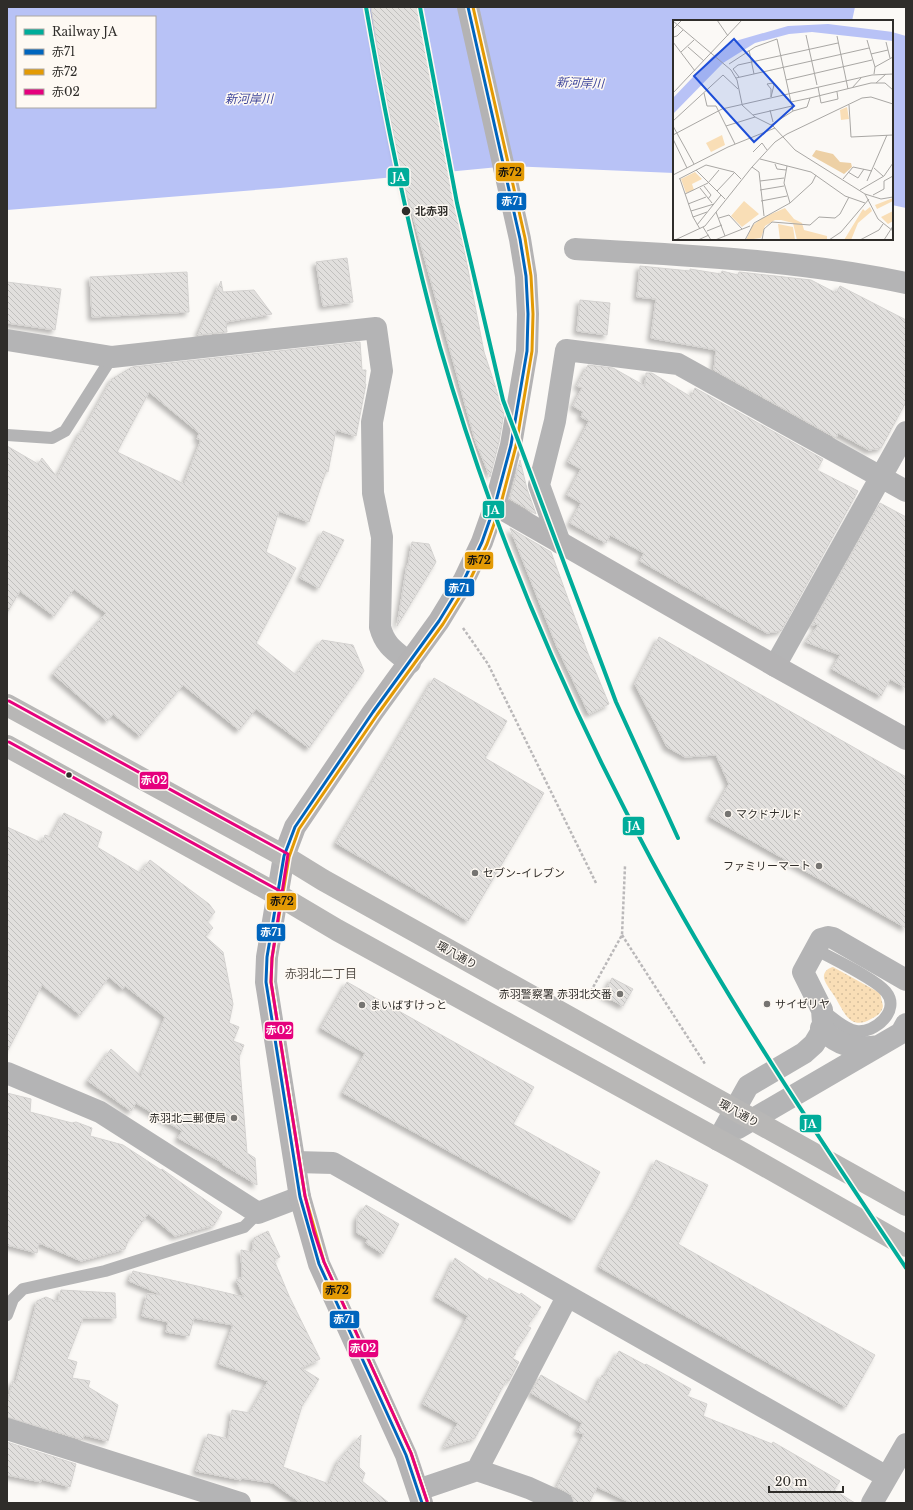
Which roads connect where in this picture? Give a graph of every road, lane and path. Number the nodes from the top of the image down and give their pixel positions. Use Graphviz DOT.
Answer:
graph roads {
  1 [pos="468,7"];
  2 [pos="575,250"];
  3 [pos="906,283"];
  4 [pos="7,340"];
  5 [pos="112,357"];
  6 [pos="906,432"];
  7 [pos="7,435"];
  8 [pos="881,477"];
  9 [pos="906,491"];
  10 [pos="495,505"];
  11 [pos="560,542"];
  12 [pos="462,626"];
  13 [pos="410,663"];
  14 [pos="775,666"];
  15 [pos="7,705"];
  16 [pos="906,739"];
  17 [pos="7,746"];
  18 [pos="631,826"];
  19 [pos="648,853"];
  20 [pos="284,856"];
  21 [pos="625,866"];
  22 [pos="596,883"];
  23 [pos="278,895"];
  24 [pos="622,935"];
  25 [pos="815,949"];
  26 [pos="906,980"];
  27 [pos="584,1004"];
  28 [pos="822,1019"];
  29 [pos="906,1024"];
  30 [pos="879,1046"];
  31 [pos="707,1068"];
  32 [pos="7,1073"];
  33 [pos="743,1115"];
  34 [pos="718,1140"];
  35 [pos="296,1162"];
  36 [pos="300,1197"];
  37 [pos="906,1205"];
  38 [pos="258,1213"];
  39 [pos="906,1246"];
  40 [pos="567,1297"];
  41 [pos="7,1315"];
  42 [pos="7,1429"];
  43 [pos="906,1444"];
  44 [pos="477,1470"];
  45 [pos="887,1477"];
  46 [pos="420,1496"];
  47 [pos="240,1503"];
  48 [pos="562,1503"];
  49 [pos="872,1503"];
  1 -- 10 [label="street"];
  2 -- 3 [label="street"];
  4 -- 5 [label="street"];
  5 -- 7 [label="lane"];
  5 -- 13 [label="street"];
  6 -- 8 [label="street"];
  8 -- 9 [label="street"];
  8 -- 11 [label="street"];
  8 -- 14 [label="street"];
  10 -- 11 [label="street"];
  10 -- 13 [label="street"];
  11 -- 14 [label="street"];
  12 -- 22 [label="path"];
  13 -- 20 [label="street"];
  14 -- 16 [label="street"];
  15 -- 20 [label="main road, 環八通り"];
  17 -- 23 [label="main road"];
  18 -- 19 [label="path"];
  20 -- 23 [label="street"];
  20 -- 33 [label="main road, 環八通り"];
  21 -- 24 [label="path"];
  23 -- 34 [label="main road"];
  23 -- 35 [label="street"];
  24 -- 27 [label="path"];
  24 -- 31 [label="path"];
  25 -- 26 [label="street"];
  25 -- 28 [label="street"];
  25 -- 28 [label="lane"];
  28 -- 30 [label="street"];
  28 -- 33 [label="street"];
  29 -- 30 [label="street"];
  30 -- 33 [label="street"];
  32 -- 38 [label="street"];
  33 -- 34 [label="street"];
  33 -- 37 [label="main road, 環八通り"];
  34 -- 39 [label="main road"];
  35 -- 36 [label="street"];
  35 -- 40 [label="street"];
  36 -- 38 [label="street"];
  36 -- 46 [label="street"];
  38 -- 41 [label="lane"];
  40 -- 44 [label="street"];
  40 -- 45 [label="street"];
  42 -- 47 [label="street"];
  43 -- 45 [label="street"];
  44 -- 46 [label="street"];
  44 -- 48 [label="street"];
  45 -- 49 [label="street"];
}
